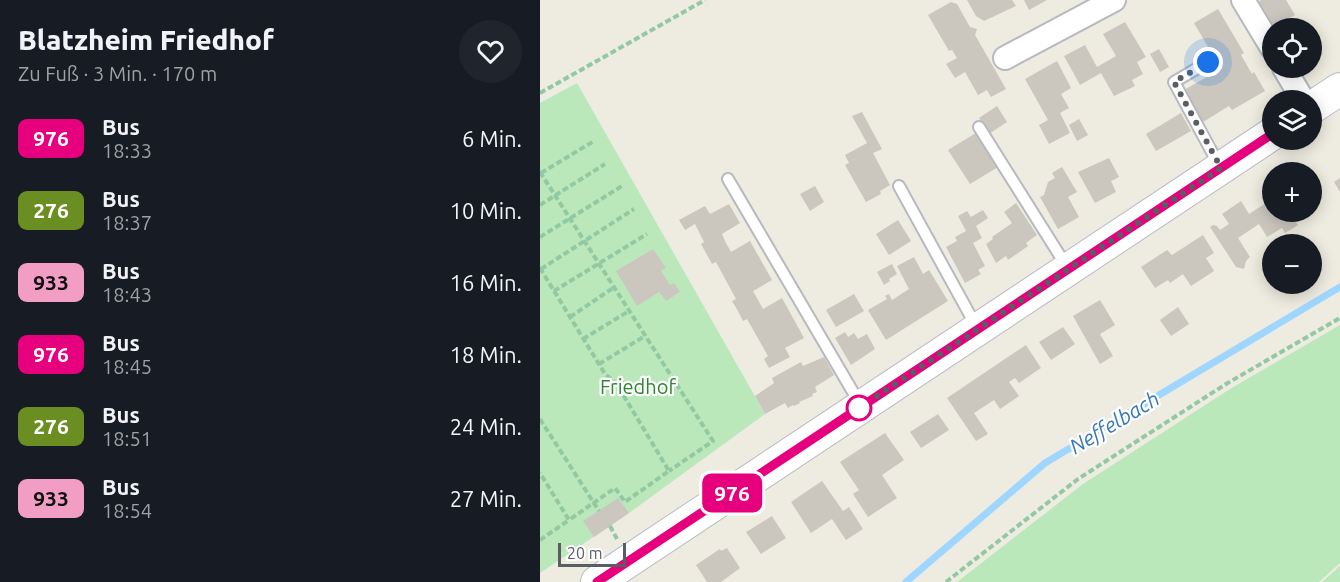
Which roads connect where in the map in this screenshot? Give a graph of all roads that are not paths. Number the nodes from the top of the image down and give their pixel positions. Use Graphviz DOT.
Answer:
graph roads {
  1 [pos="1114,0"];
  2 [pos="1243,0"];
  3 [pos="1262,31"];
  4 [pos="1005,58"];
  5 [pos="1208,62"];
  6 [pos="1340,89"];
  7 [pos="1322,101"];
  8 [pos="979,127"];
  9 [pos="1262,141"];
  10 [pos="1221,168"];
  11 [pos="728,179"];
  12 [pos="899,186"];
  13 [pos="1069,270"];
  14 [pos="978,329"];
  15 [pos="861,407"];
  16 [pos="597,582"];
  1 -- 4 [label="street"];
  2 -- 3 [label="street"];
  5 -- 10 [label="lane"];
  6 -- 7 [label="street"];
  8 -- 13 [label="lane"];
  9 -- 10 [label="street"];
  10 -- 13 [label="street"];
  11 -- 15 [label="lane"];
  12 -- 14 [label="lane"];
  13 -- 14 [label="street"];
  14 -- 15 [label="street"];
  15 -- 16 [label="street"];
}
